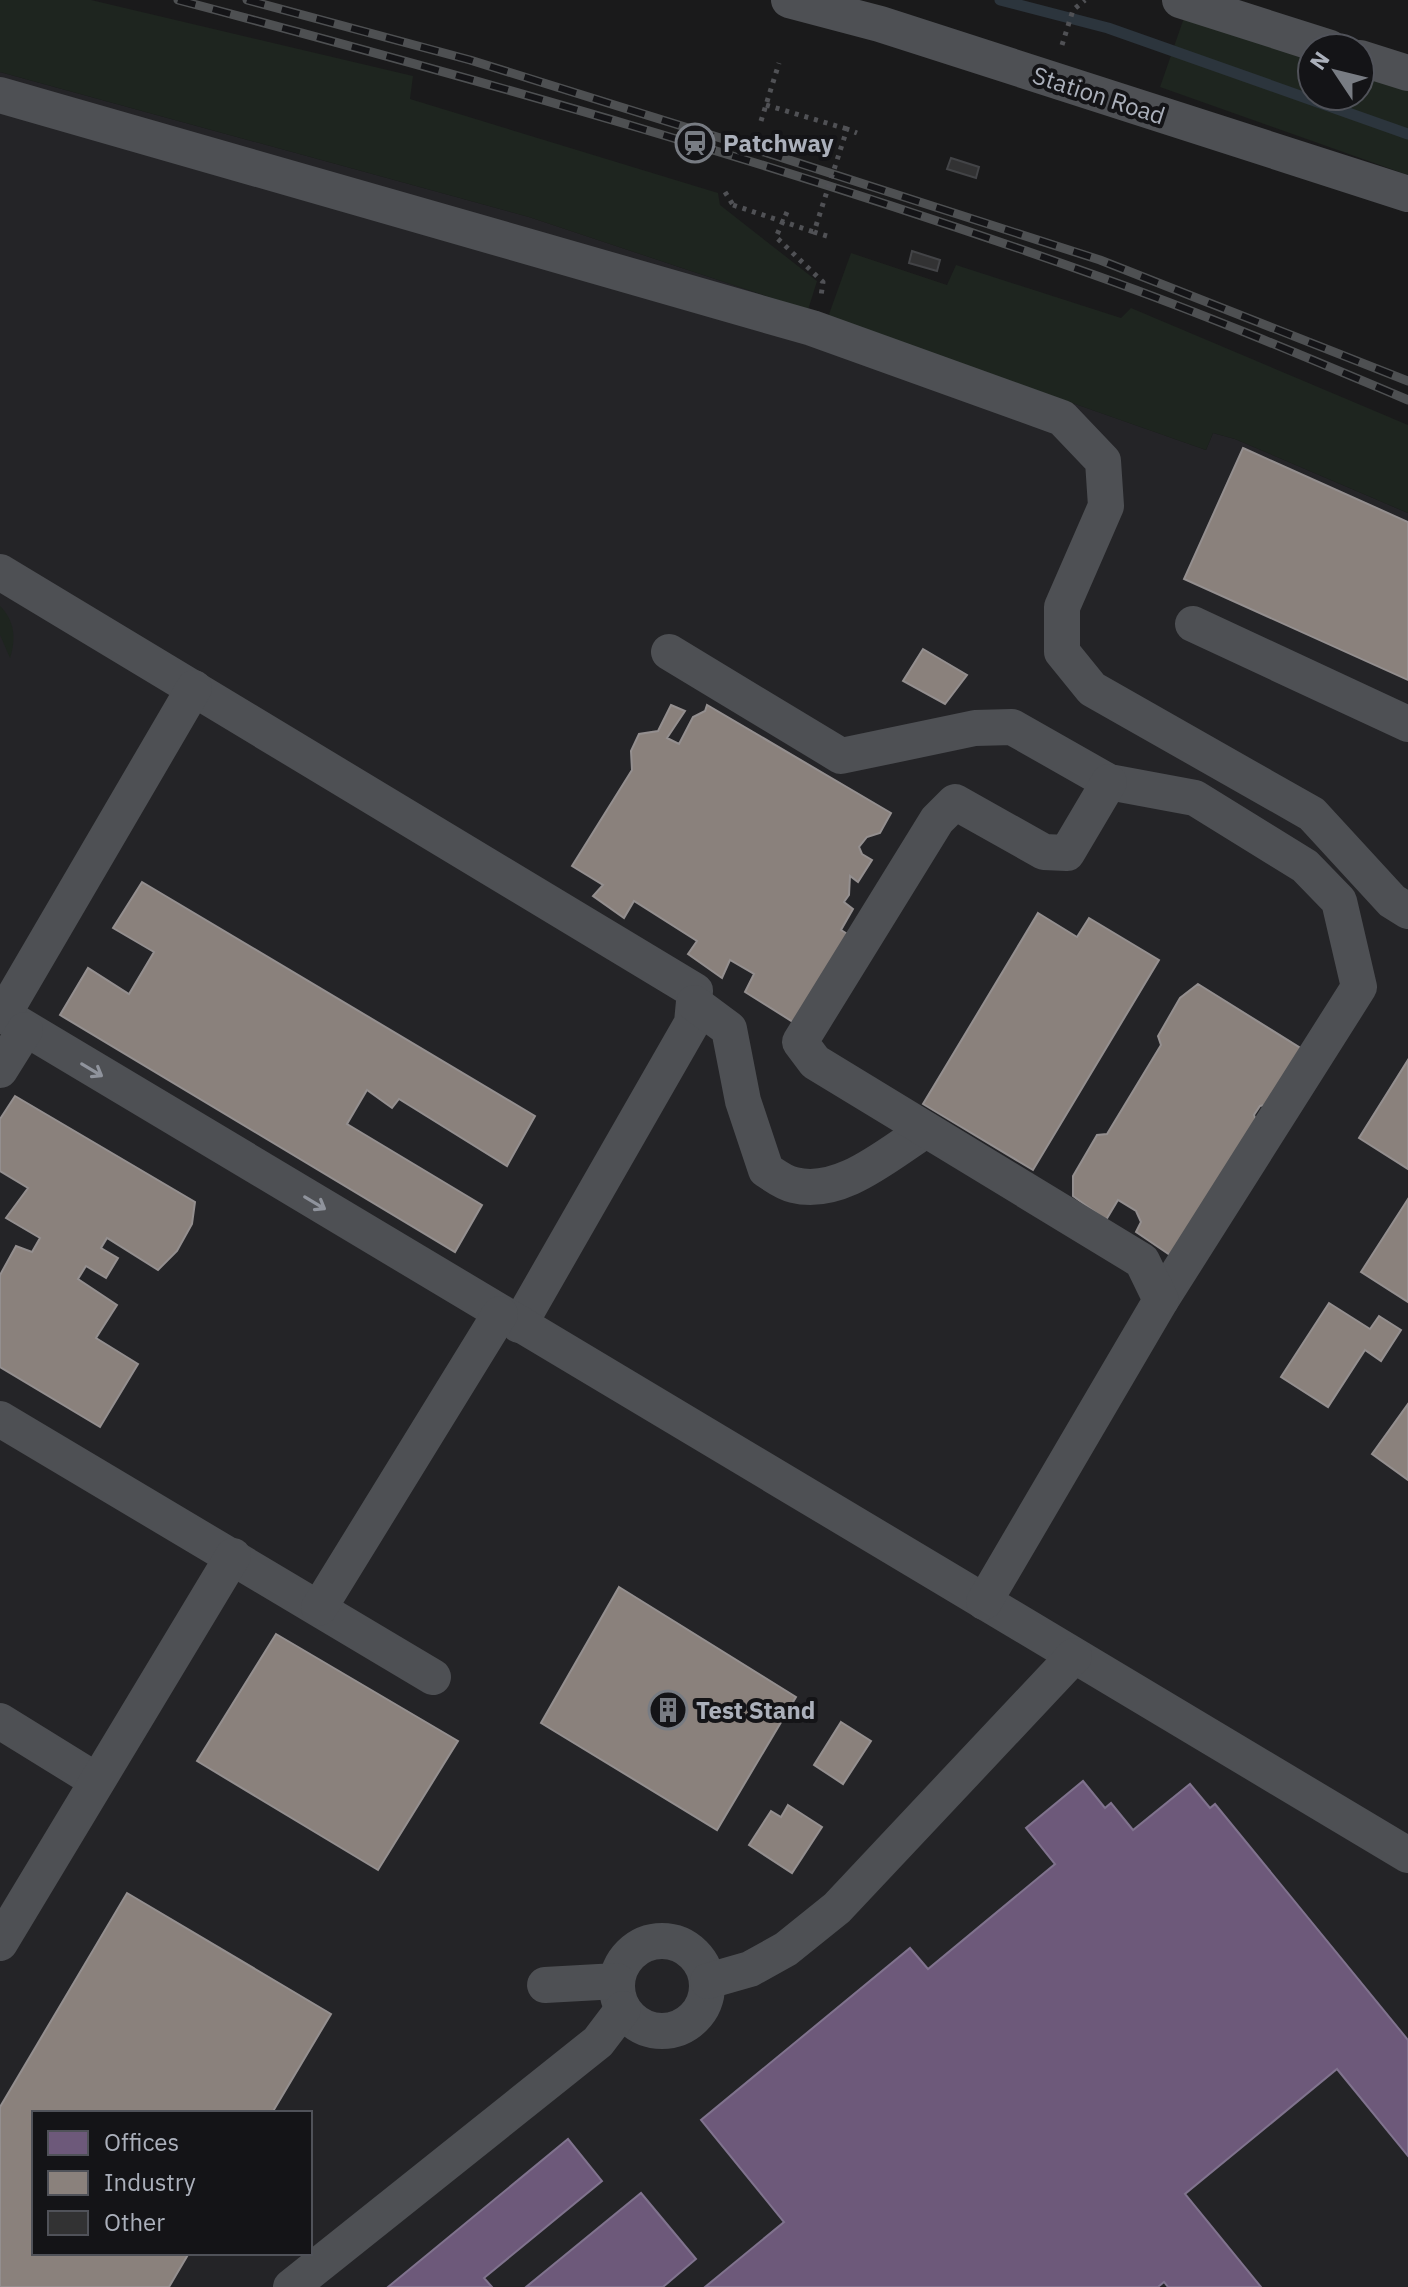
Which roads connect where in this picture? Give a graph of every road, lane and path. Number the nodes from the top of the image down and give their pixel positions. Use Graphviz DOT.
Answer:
graph roads {
  1 [pos="789,0"];
  2 [pos="1085,0"];
  3 [pos="1180,0"];
  4 [pos="1067,30"];
  5 [pos="1296,37"];
  6 [pos="779,63"];
  7 [pos="1376,63"];
  8 [pos="1408,73"];
  9 [pos="0,95"];
  10 [pos="768,105"];
  11 [pos="761,121"];
  12 [pos="847,129"];
  13 [pos="857,133"];
  14 [pos="725,192"];
  15 [pos="1408,194"];
  16 [pos="787,212"];
  17 [pos="814,232"];
  18 [pos="827,236"];
  19 [pos="821,296"];
  20 [pos="0,572"];
  21 [pos="1193,624"];
  22 [pos="669,652"];
  23 [pos="194,688"];
  24 [pos="1408,724"];
  25 [pos="1109,782"];
  26 [pos="1408,911"];
  27 [pos="694,1003"];
  28 [pos="9,1019"];
  29 [pos="0,1070"];
  30 [pos="926,1130"];
  31 [pos="1161,1300"];
  32 [pos="510,1319"];
  33 [pos="0,1419"];
  34 [pos="233,1556"];
  35 [pos="984,1602"];
  36 [pos="319,1608"];
  37 [pos="1074,1656"];
  38 [pos="433,1677"];
  39 [pos="0,1721"];
  40 [pos="97,1781"];
  41 [pos="1408,1855"];
  42 [pos="0,1943"];
  43 [pos="708,1981"];
  44 [pos="545,1985"];
  45 [pos="620,1995"];
  46 [pos="291,2287"];
  1 -- 15 [label="street, Station Road"];
  2 -- 4 [label="path"];
  3 -- 5 [label="street"];
  6 -- 10 [label="path"];
  7 -- 8 [label="street"];
  9 -- 26 [label="street"];
  10 -- 11 [label="path"];
  10 -- 12 [label="path"];
  12 -- 13 [label="path, bridge"];
  12 -- 17 [label="path, bridge"];
  14 -- 17 [label="path, bridge"];
  16 -- 19 [label="path"];
  17 -- 18 [label="path, bridge"];
  20 -- 23 [label="street"];
  21 -- 24 [label="street"];
  22 -- 25 [label="street"];
  23 -- 27 [label="street"];
  23 -- 28 [label="street"];
  25 -- 30 [label="street"];
  25 -- 31 [label="street"];
  27 -- 30 [label="street"];
  27 -- 32 [label="street"];
  28 -- 29 [label="street"];
  28 -- 32 [label="street, one-way"];
  30 -- 31 [label="street"];
  31 -- 35 [label="street"];
  32 -- 35 [label="street"];
  32 -- 36 [label="street"];
  33 -- 34 [label="street"];
  34 -- 36 [label="street"];
  34 -- 40 [label="street"];
  35 -- 37 [label="street"];
  36 -- 38 [label="street"];
  37 -- 41 [label="street"];
  37 -- 43 [label="street"];
  39 -- 40 [label="street"];
  40 -- 42 [label="street"];
  43 -- 45 [label="street"];
  43 -- 45 [label="street"];
  44 -- 45 [label="street"];
  45 -- 46 [label="street"];
}
